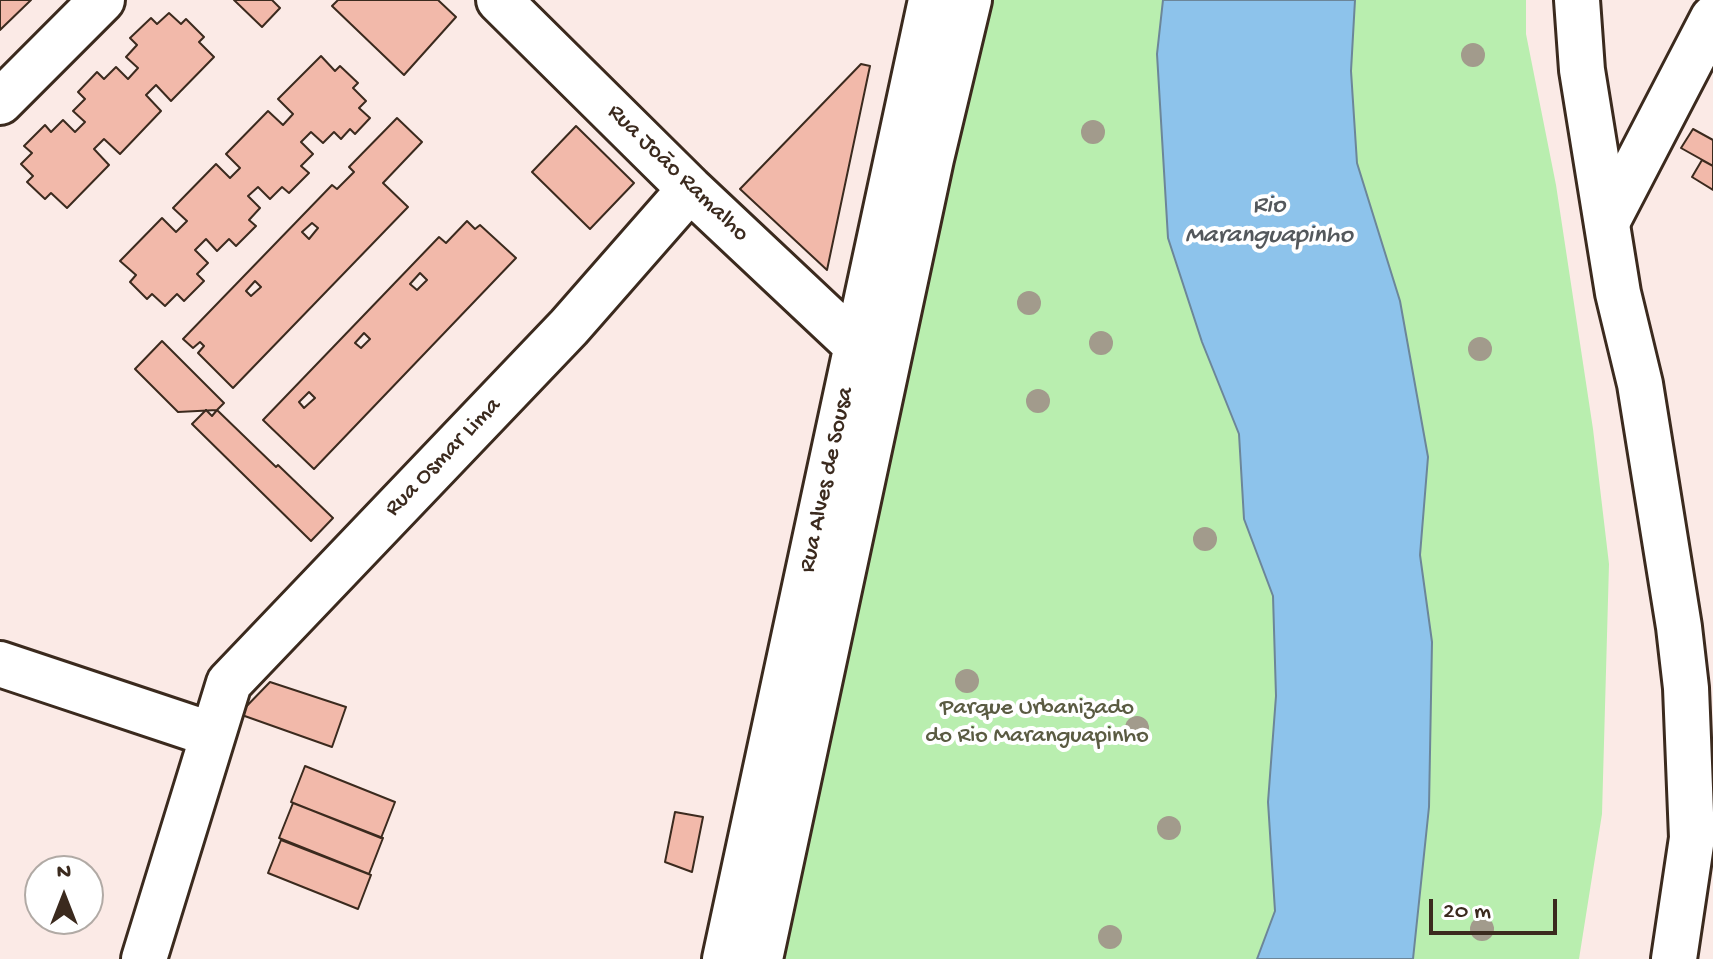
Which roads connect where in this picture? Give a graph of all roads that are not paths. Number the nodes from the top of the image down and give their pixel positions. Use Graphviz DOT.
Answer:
graph roads {
  1 [pos="102,0"];
  2 [pos="499,0"];
  3 [pos="931,0"];
  4 [pos="969,0"];
  5 [pos="1577,0"];
  6 [pos="1713,18"];
  7 [pos="0,102"];
  8 [pos="690,189"];
  9 [pos="1607,222"];
  10 [pos="857,346"];
  11 [pos="0,664"];
  12 [pos="1700,692"];
  13 [pos="213,735"];
  14 [pos="144,959"];
  15 [pos="725,959"];
  16 [pos="760,959"];
  17 [pos="1674,959"];
  1 -- 7 [label="street"];
  2 -- 8 [label="street, Rua João Ramalho"];
  3 -- 10 [label="street, Rua Alves de Sousa"];
  4 -- 16 [label="street"];
  5 -- 9 [label="street"];
  6 -- 9 [label="street"];
  8 -- 10 [label="street, Rua João Ramalho"];
  8 -- 13 [label="street, Rua Osmar Lima"];
  9 -- 12 [label="street"];
  10 -- 15 [label="street, Rua Alves de Sousa"];
  11 -- 13 [label="street"];
  12 -- 17 [label="street"];
  13 -- 14 [label="street, Rua Osmar Lima"];
}
